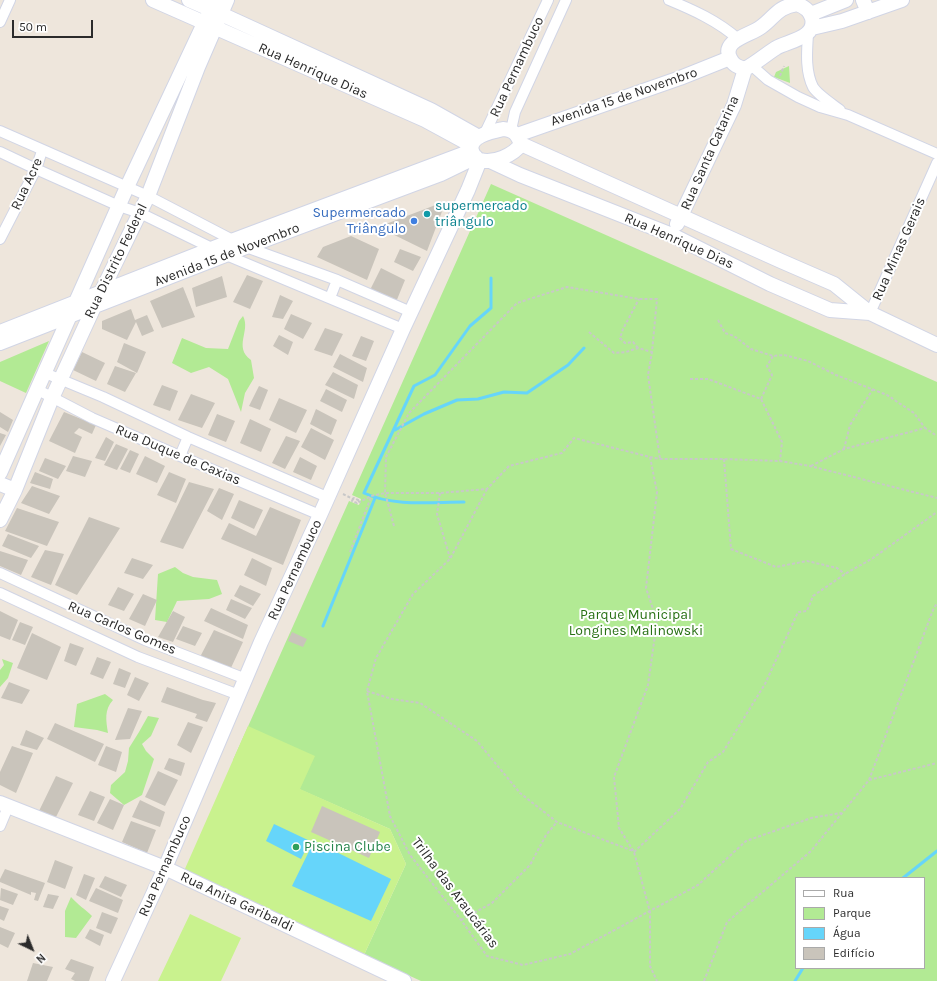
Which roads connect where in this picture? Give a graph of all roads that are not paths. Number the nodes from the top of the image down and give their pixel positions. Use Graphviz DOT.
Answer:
graph roads {
  1 [pos="10,0"];
  2 [pos="153,0"];
  3 [pos="189,0"];
  4 [pos="227,0"];
  5 [pos="548,0"];
  6 [pos="566,0"];
  7 [pos="669,0"];
  8 [pos="846,0"];
  9 [pos="902,0"];
  10 [pos="777,6"];
  11 [pos="866,6"];
  12 [pos="216,8"];
  13 [pos="806,16"];
  14 [pos="0,22"];
  15 [pos="210,26"];
  16 [pos="738,39"];
  17 [pos="730,58"];
  18 [pos="748,67"];
  19 [pos="848,115"];
  20 [pos="0,132"];
  21 [pos="516,136"];
  22 [pos="479,149"];
  23 [pos="42,151"];
  24 [pos="0,152"];
  25 [pos="937,154"];
  26 [pos="937,163"];
  27 [pos="36,169"];
  28 [pos="128,187"];
  29 [pos="148,196"];
  30 [pos="119,206"];
  31 [pos="140,213"];
  32 [pos="681,216"];
  33 [pos="672,235"];
  34 [pos="0,239"];
  35 [pos="240,244"];
  36 [pos="214,249"];
  37 [pos="226,255"];
  38 [pos="337,280"];
  39 [pos="101,292"];
  40 [pos="330,298"];
  41 [pos="75,303"];
  42 [pos="94,307"];
  43 [pos="411,312"];
  44 [pos="870,313"];
  45 [pos="69,317"];
  46 [pos="403,329"];
  47 [pos="0,332"];
  48 [pos="0,344"];
  49 [pos="937,345"];
  50 [pos="45,373"];
  51 [pos="61,379"];
  52 [pos="38,390"];
  53 [pos="52,398"];
  54 [pos="188,436"];
  55 [pos="180,456"];
  56 [pos="0,473"];
  57 [pos="0,484"];
  58 [pos="15,490"];
  59 [pos="328,497"];
  60 [pos="320,515"];
  61 [pos="0,520"];
  62 [pos="0,574"];
  63 [pos="0,594"];
  64 [pos="56,600"];
  65 [pos="50,617"];
  66 [pos="144,640"];
  67 [pos="138,657"];
  68 [pos="246,679"];
  69 [pos="239,696"];
  70 [pos="4,805"];
  71 [pos="0,826"];
  72 [pos="165,868"];
  73 [pos="113,981"];
  74 [pos="404,981"];
  1 -- 14 [label="street"];
  2 -- 15 [label="street, Rua Henrique Dias"];
  3 -- 12 [label="street, Rua Henrique Dias"];
  4 -- 12 [label="street, Rua Distrito Federal"];
  5 -- 22 [label="street, Rua Pernambuco"];
  6 -- 21 [label="street, Rua Pernambuco"];
  7 -- 16 [label="street"];
  8 -- 13 [label="street"];
  9 -- 11 [label="street"];
  10 -- 13 [label="street"];
  10 -- 16 [label="street"];
  11 -- 13 [label="street"];
  12 -- 15 [label="street, Rua Distrito Federal"];
  12 -- 22 [label="street, Rua Henrique Dias"];
  13 -- 18 [label="street"];
  13 -- 19 [label="street"];
  15 -- 22 [label="street, Rua Henrique Dias"];
  15 -- 28 [label="street, Rua Distrito Federal"];
  15 -- 29 [label="street, Rua Distrito Federal"];
  16 -- 17 [label="street"];
  17 -- 18 [label="street"];
  17 -- 21 [label="street, Avenida 15 de Novembro"];
  18 -- 19 [label="street"];
  18 -- 32 [label="street, Rua Santa Catarina"];
  19 -- 25 [label="street"];
  20 -- 23 [label="street"];
  21 -- 22 [label="street, Avenida 15 de Novembro"];
  21 -- 22 [label="street, Avenida 15 de Novembro"];
  21 -- 32 [label="street, Rua Henrique Dias"];
  22 -- 33 [label="street, Rua Henrique Dias"];
  22 -- 35 [label="street, Avenida 15 de Novembro"];
  22 -- 43 [label="street, Rua Pernambuco"];
  23 -- 27 [label="street, Rua Acre"];
  23 -- 28 [label="street"];
  24 -- 27 [label="street"];
  26 -- 44 [label="street, Rua Minas Gerais"];
  27 -- 30 [label="street"];
  27 -- 34 [label="street, Rua Acre"];
  28 -- 29 [label="street"];
  28 -- 30 [label="street, Rua Distrito Federal"];
  29 -- 31 [label="street, Rua Distrito Federal"];
  29 -- 35 [label="street"];
  30 -- 31 [label="street"];
  30 -- 41 [label="street, Rua Distrito Federal"];
  31 -- 36 [label="street"];
  31 -- 39 [label="street, Rua Distrito Federal"];
  32 -- 33 [label="street, Rua Santa Catarina"];
  32 -- 44 [label="street, Rua Henrique Dias"];
  33 -- 44 [label="street, Rua Henrique Dias"];
  35 -- 36 [label="street, Avenida 15 de Novembro"];
  35 -- 37 [label="street, Avenida 15 de Novembro"];
  35 -- 38 [label="street"];
  36 -- 37 [label="street"];
  36 -- 39 [label="street, Avenida 15 de Novembro"];
  37 -- 40 [label="street"];
  37 -- 42 [label="street, Avenida 15 de Novembro"];
  38 -- 40 [label="street"];
  38 -- 43 [label="street"];
  39 -- 41 [label="street, Avenida 15 de Novembro"];
  39 -- 42 [label="street, Rua Distrito Federal"];
  40 -- 46 [label="street"];
  41 -- 45 [label="street, Rua Distrito Federal"];
  41 -- 47 [label="street, Avenida 15 de Novembro"];
  42 -- 45 [label="street, Avenida 15 de Novembro"];
  42 -- 51 [label="street, Rua Distrito Federal"];
  43 -- 46 [label="street, Rua Pernambuco"];
  44 -- 49 [label="street, Rua Henrique Dias"];
  45 -- 48 [label="street, Avenida 15 de Novembro"];
  45 -- 50 [label="street, Rua Distrito Federal"];
  46 -- 59 [label="street, Rua Pernambuco"];
  50 -- 51 [label="street, Rua Duque de Caxias"];
  50 -- 52 [label="street, Rua Distrito Federal"];
  51 -- 53 [label="street, Rua Distrito Federal"];
  51 -- 54 [label="street, Rua Duque de Caxias"];
  52 -- 53 [label="street, Rua Duque de Caxias"];
  52 -- 56 [label="street, Rua Distrito Federal"];
  53 -- 55 [label="street, Rua Duque de Caxias"];
  53 -- 58 [label="street, Rua Distrito Federal"];
  54 -- 55 [label="street"];
  54 -- 59 [label="street, Rua Duque de Caxias"];
  55 -- 60 [label="street, Rua Duque de Caxias"];
  57 -- 58 [label="street"];
  58 -- 61 [label="street, Rua Distrito Federal"];
  59 -- 60 [label="street, Rua Pernambuco"];
  60 -- 68 [label="street, Rua Pernambuco"];
  62 -- 64 [label="street, Rua Carlos Gomes"];
  63 -- 65 [label="street, Rua Carlos Gomes"];
  64 -- 65 [label="street"];
  64 -- 66 [label="street, Rua Carlos Gomes"];
  65 -- 67 [label="street, Rua Carlos Gomes"];
  66 -- 67 [label="street"];
  66 -- 68 [label="street, Rua Carlos Gomes"];
  67 -- 69 [label="street, Rua Carlos Gomes"];
  68 -- 69 [label="street, Rua Pernambuco"];
  69 -- 72 [label="street, Rua Pernambuco"];
  70 -- 71 [label="street"];
  70 -- 72 [label="street, Rua Anita Garibaldi"];
  72 -- 73 [label="street, Rua Pernambuco"];
  72 -- 74 [label="street, Rua Anita Garibaldi"];
}
